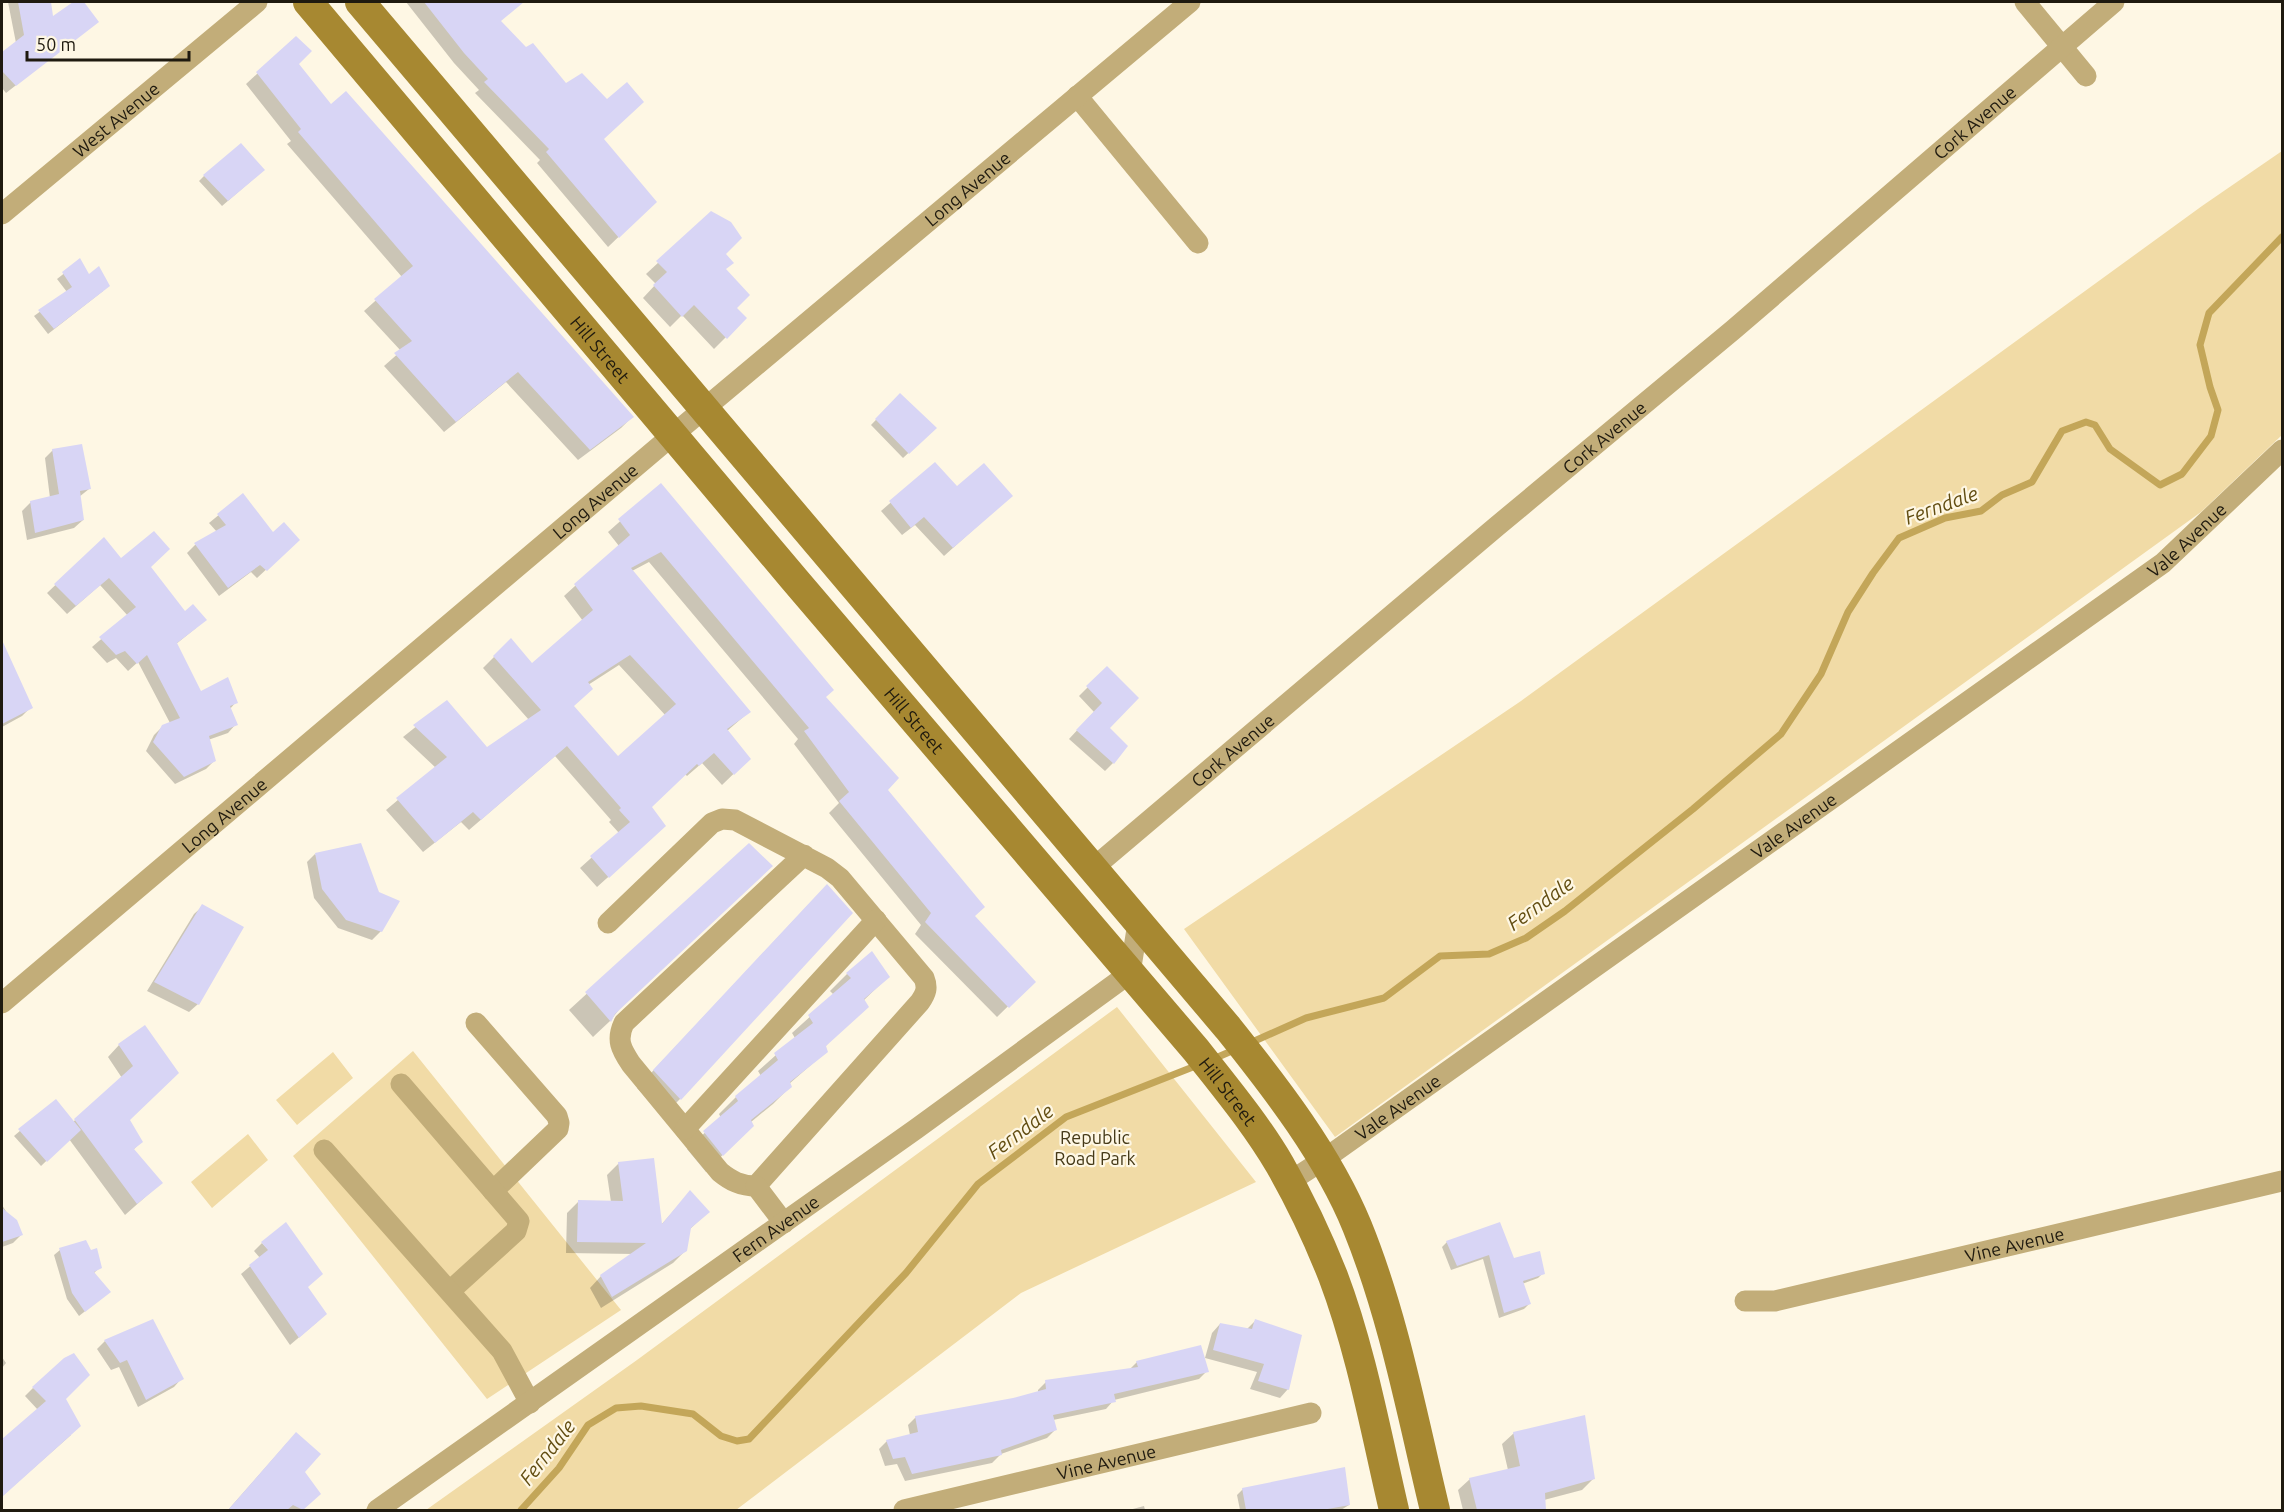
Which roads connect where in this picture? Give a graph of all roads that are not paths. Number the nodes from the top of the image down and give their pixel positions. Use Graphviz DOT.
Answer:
graph roads {
  1 [pos="257,2"];
  2 [pos="308,2"];
  3 [pos="360,2"];
  4 [pos="1190,2"];
  5 [pos="2025,2"];
  6 [pos="2114,2"];
  7 [pos="2062,45"];
  8 [pos="2086,76"];
  9 [pos="1077,96"];
  10 [pos="2,214"];
  11 [pos="1198,243"];
  12 [pos="705,409"];
  13 [pos="674,434"];
  14 [pos="2283,450"];
  15 [pos="804,855"];
  16 [pos="1092,869"];
  17 [pos="876,920"];
  18 [pos="608,923"];
  19 [pos="1138,923"];
  20 [pos="1130,973"];
  21 [pos="2,1003"];
  22 [pos="476,1023"];
  23 [pos="401,1084"];
  24 [pos="685,1129"];
  25 [pos="324,1150"];
  26 [pos="1323,1160"];
  27 [pos="2283,1181"];
  28 [pos="1289,1182"];
  29 [pos="756,1186"];
  30 [pos="493,1191"];
  31 [pos="784,1223"];
  32 [pos="450,1291"];
  33 [pos="1745,1301"];
  34 [pos="530,1403"];
  35 [pos="1311,1413"];
  36 [pos="377,1510"];
  37 [pos="904,1510"];
  38 [pos="1394,1510"];
  39 [pos="1435,1510"];
  1 -- 10 [label="street, West Avenue"];
  2 -- 13 [label="main road, Hill Street"];
  3 -- 12 [label="main road"];
  4 -- 9 [label="street, Long Avenue"];
  5 -- 7 [label="street"];
  6 -- 7 [label="street, Cork Avenue"];
  7 -- 8 [label="street"];
  7 -- 16 [label="street, Cork Avenue"];
  9 -- 11 [label="street"];
  9 -- 12 [label="street, Long Avenue"];
  12 -- 13 [label="street, Long Avenue"];
  12 -- 16 [label="main road"];
  13 -- 20 [label="main road, Hill Street"];
  13 -- 21 [label="street, Long Avenue"];
  14 -- 26 [label="street, Vale Avenue"];
  15 -- 17 [label="street"];
  15 -- 18 [label="street"];
  15 -- 24 [label="street"];
  16 -- 19 [label="main road"];
  17 -- 24 [label="street"];
  17 -- 29 [label="street"];
  19 -- 20 [label="street"];
  19 -- 26 [label="main road"];
  20 -- 28 [label="main road, Hill Street"];
  20 -- 31 [label="street, Fern Avenue"];
  22 -- 30 [label="street"];
  23 -- 30 [label="street"];
  24 -- 29 [label="street"];
  25 -- 32 [label="street"];
  26 -- 28 [label="street, Vale Avenue"];
  26 -- 39 [label="main road"];
  27 -- 33 [label="street, Vine Avenue"];
  28 -- 38 [label="main road, Hill Street"];
  29 -- 31 [label="street"];
  30 -- 32 [label="street"];
  31 -- 34 [label="street, Fern Avenue"];
  32 -- 34 [label="street"];
  34 -- 36 [label="street, Fern Avenue"];
  35 -- 37 [label="street, Vine Avenue"];
}
